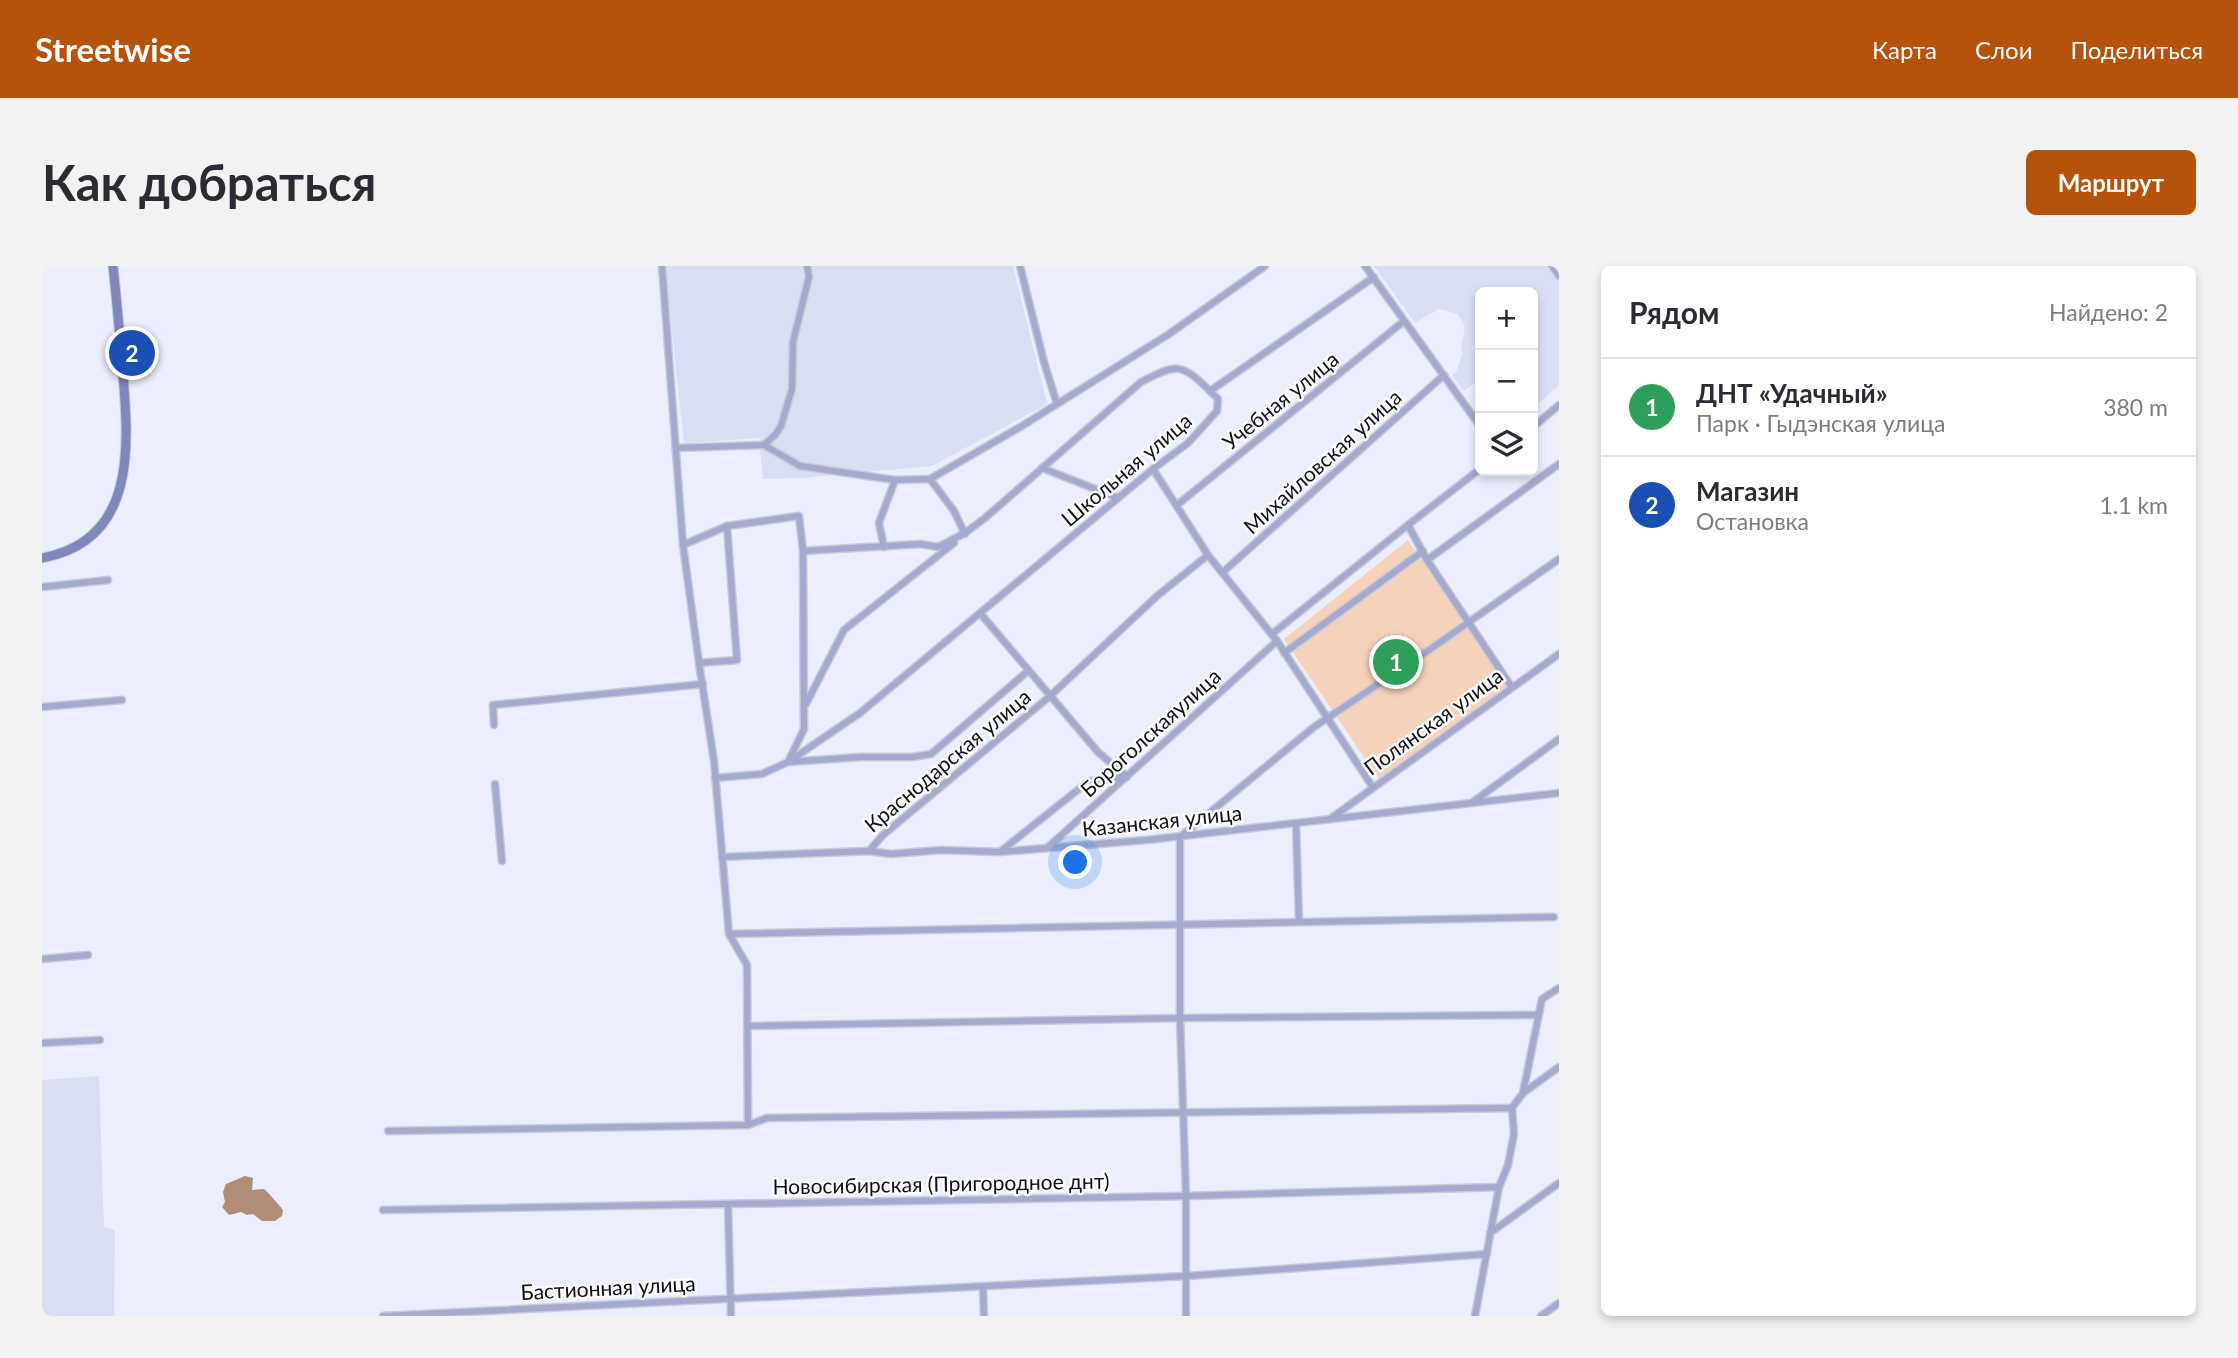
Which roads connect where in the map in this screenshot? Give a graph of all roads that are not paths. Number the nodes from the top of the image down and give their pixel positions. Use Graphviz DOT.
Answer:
graph roads {
  1 [pos="113,266"];
  2 [pos="662,266"];
  3 [pos="807,266"];
  4 [pos="1020,266"];
  5 [pos="1265,266"];
  6 [pos="1365,266"];
  7 [pos="1552,266"];
  8 [pos="1559,276"];
  9 [pos="1374,277"];
  10 [pos="1404,321"];
  11 [pos="1444,375"];
  12 [pos="1210,390"];
  13 [pos="1057,404"];
  14 [pos="1559,405"];
  15 [pos="1475,419"];
  16 [pos="1538,423"];
  17 [pos="764,445"];
  18 [pos="676,448"];
  19 [pos="1559,464"];
  20 [pos="1042,468"];
  21 [pos="1153,469"];
  22 [pos="1475,473"];
  23 [pos="930,479"];
  24 [pos="895,480"];
  25 [pos="1118,498"];
  26 [pos="1177,505"];
  27 [pos="1408,525"];
  28 [pos="727,526"];
  29 [pos="965,533"];
  30 [pos="683,545"];
  31 [pos="884,547"];
  32 [pos="803,551"];
  33 [pos="1423,551"];
  34 [pos="1208,555"];
  35 [pos="42,558"];
  36 [pos="1559,559"];
  37 [pos="1427,560"];
  38 [pos="1223,572"];
  39 [pos="108,580"];
  40 [pos="42,587"];
  41 [pos="980,613"];
  42 [pos="1469,620"];
  43 [pos="1272,634"];
  44 [pos="1277,641"];
  45 [pos="1284,653"];
  46 [pos="1559,654"];
  47 [pos="699,663"];
  48 [pos="1028,671"];
  49 [pos="703,684"];
  50 [pos="1511,686"];
  51 [pos="1049,696"];
  52 [pos="122,701"];
  53 [pos="805,706"];
  54 [pos="42,707"];
  55 [pos="1326,719"];
  56 [pos="494,725"];
  57 [pos="1559,739"];
  58 [pos="788,762"];
  59 [pos="1127,777"];
  60 [pos="715,778"];
  61 [pos="495,784"];
  62 [pos="1372,786"];
  63 [pos="1559,793"];
  64 [pos="1471,804"];
  65 [pos="1328,820"];
  66 [pos="1296,824"];
  67 [pos="1180,837"];
  68 [pos="1046,848"];
  69 [pos="869,851"];
  70 [pos="999,852"];
  71 [pos="722,857"];
  72 [pos="502,862"];
  73 [pos="1554,916"];
  74 [pos="1299,921"];
  75 [pos="1180,923"];
  76 [pos="729,934"];
  77 [pos="88,955"];
  78 [pos="42,959"];
  79 [pos="1559,988"];
  80 [pos="1537,1015"];
  81 [pos="1180,1018"];
  82 [pos="747,1026"];
  83 [pos="100,1041"];
  84 [pos="42,1043"];
  85 [pos="1559,1067"];
  86 [pos="1523,1093"];
  87 [pos="1512,1108"];
  88 [pos="1182,1112"];
  89 [pos="748,1125"];
  90 [pos="388,1132"];
  91 [pos="1559,1183"];
  92 [pos="1499,1187"];
  93 [pos="1186,1196"];
  94 [pos="728,1205"];
  95 [pos="383,1210"];
  96 [pos="1490,1233"];
  97 [pos="1487,1254"];
  98 [pos="1186,1276"];
  99 [pos="983,1287"];
  100 [pos="730,1298"];
  101 [pos="1559,1303"];
  102 [pos="383,1316"];
  103 [pos="731,1316"];
  104 [pos="984,1316"];
  105 [pos="1186,1316"];
  106 [pos="1475,1316"];
  107 [pos="1541,1316"];
  1 -- 35 [label="main road"];
  2 -- 18 [label="street"];
  3 -- 17 [label="street"];
  4 -- 13 [label="street"];
  5 -- 13 [label="street"];
  6 -- 9 [label="street"];
  7 -- 8 [label="street"];
  9 -- 10 [label="street"];
  9 -- 12 [label="street"];
  10 -- 11 [label="street"];
  10 -- 26 [label="street, Учебная улица"];
  11 -- 15 [label="street"];
  11 -- 38 [label="street, Михайловская улица"];
  12 -- 20 [label="street"];
  12 -- 21 [label="street, Школьная улица"];
  13 -- 23 [label="street"];
  14 -- 16 [label="street"];
  17 -- 18 [label="street"];
  17 -- 24 [label="street"];
  18 -- 30 [label="street"];
  19 -- 37 [label="street"];
  20 -- 25 [label="street"];
  20 -- 29 [label="street"];
  21 -- 25 [label="street, Школьная улица"];
  21 -- 26 [label="street"];
  22 -- 27 [label="street"];
  23 -- 24 [label="street"];
  23 -- 29 [label="street"];
  24 -- 31 [label="street"];
  25 -- 41 [label="street, Школьная улица"];
  26 -- 34 [label="street"];
  27 -- 33 [label="street"];
  27 -- 43 [label="street"];
  28 -- 30 [label="street"];
  28 -- 32 [label="street"];
  28 -- 47 [label="street"];
  29 -- 31 [label="street"];
  29 -- 53 [label="street"];
  30 -- 47 [label="street"];
  31 -- 32 [label="street"];
  32 -- 53 [label="street"];
  33 -- 37 [label="street"];
  33 -- 45 [label="street"];
  34 -- 38 [label="street"];
  34 -- 51 [label="street"];
  36 -- 42 [label="street"];
  37 -- 42 [label="street"];
  38 -- 43 [label="street"];
  39 -- 40 [label="street"];
  41 -- 48 [label="street"];
  41 -- 58 [label="street, Школьная улица"];
  42 -- 50 [label="street"];
  42 -- 55 [label="street"];
  43 -- 44 [label="street"];
  44 -- 45 [label="street"];
  44 -- 59 [label="street, Бороголскаяулица"];
  45 -- 55 [label="street"];
  46 -- 50 [label="street, Полянская улица"];
  47 -- 49 [label="street"];
  48 -- 51 [label="street"];
  48 -- 58 [label="street"];
  49 -- 56 [label="street"];
  49 -- 60 [label="street"];
  50 -- 62 [label="street, Полянская улица"];
  51 -- 59 [label="street"];
  51 -- 69 [label="street, Краснодарская улица"];
  52 -- 54 [label="street"];
  53 -- 58 [label="street"];
  55 -- 62 [label="street"];
  55 -- 67 [label="street"];
  57 -- 64 [label="street"];
  58 -- 60 [label="street"];
  59 -- 68 [label="street, Бороголскаяулица"];
  59 -- 70 [label="street, Казанская улица"];
  60 -- 71 [label="street"];
  61 -- 72 [label="street"];
  62 -- 65 [label="street, Полянская улица"];
  63 -- 64 [label="street, Казанская улица"];
  64 -- 65 [label="street, Казанская улица"];
  65 -- 66 [label="street, Казанская улица"];
  66 -- 67 [label="street, Казанская улица"];
  66 -- 74 [label="street"];
  67 -- 68 [label="street, Казанская улица"];
  67 -- 75 [label="street"];
  68 -- 70 [label="street, Казанская улица"];
  69 -- 70 [label="street, Казанская улица"];
  69 -- 71 [label="street, Казанская улица"];
  71 -- 76 [label="street"];
  73 -- 74 [label="street"];
  74 -- 75 [label="street"];
  75 -- 76 [label="street"];
  75 -- 81 [label="street"];
  76 -- 82 [label="street"];
  77 -- 78 [label="street"];
  79 -- 80 [label="street"];
  80 -- 81 [label="street"];
  80 -- 86 [label="street"];
  81 -- 82 [label="street"];
  81 -- 88 [label="street"];
  82 -- 89 [label="street"];
  83 -- 84 [label="street"];
  85 -- 86 [label="street"];
  86 -- 87 [label="street"];
  87 -- 88 [label="street"];
  87 -- 92 [label="street"];
  88 -- 89 [label="street"];
  88 -- 93 [label="street"];
  89 -- 90 [label="street"];
  91 -- 96 [label="street"];
  92 -- 93 [label="street, Новосибирская (Пригородное днт)"];
  92 -- 96 [label="street"];
  93 -- 94 [label="street, Новосибирская (Пригородное днт)"];
  93 -- 98 [label="street"];
  94 -- 95 [label="street, Новосибирская (Пригородное днт)"];
  94 -- 100 [label="street"];
  96 -- 97 [label="street"];
  97 -- 98 [label="street, Бастионная улица"];
  97 -- 106 [label="street"];
  98 -- 99 [label="street, Бастионная улица"];
  98 -- 105 [label="street"];
  99 -- 100 [label="street, Бастионная улица"];
  99 -- 104 [label="street"];
  100 -- 102 [label="street, Бастионная улица"];
  100 -- 103 [label="street"];
  101 -- 107 [label="street"];
}
